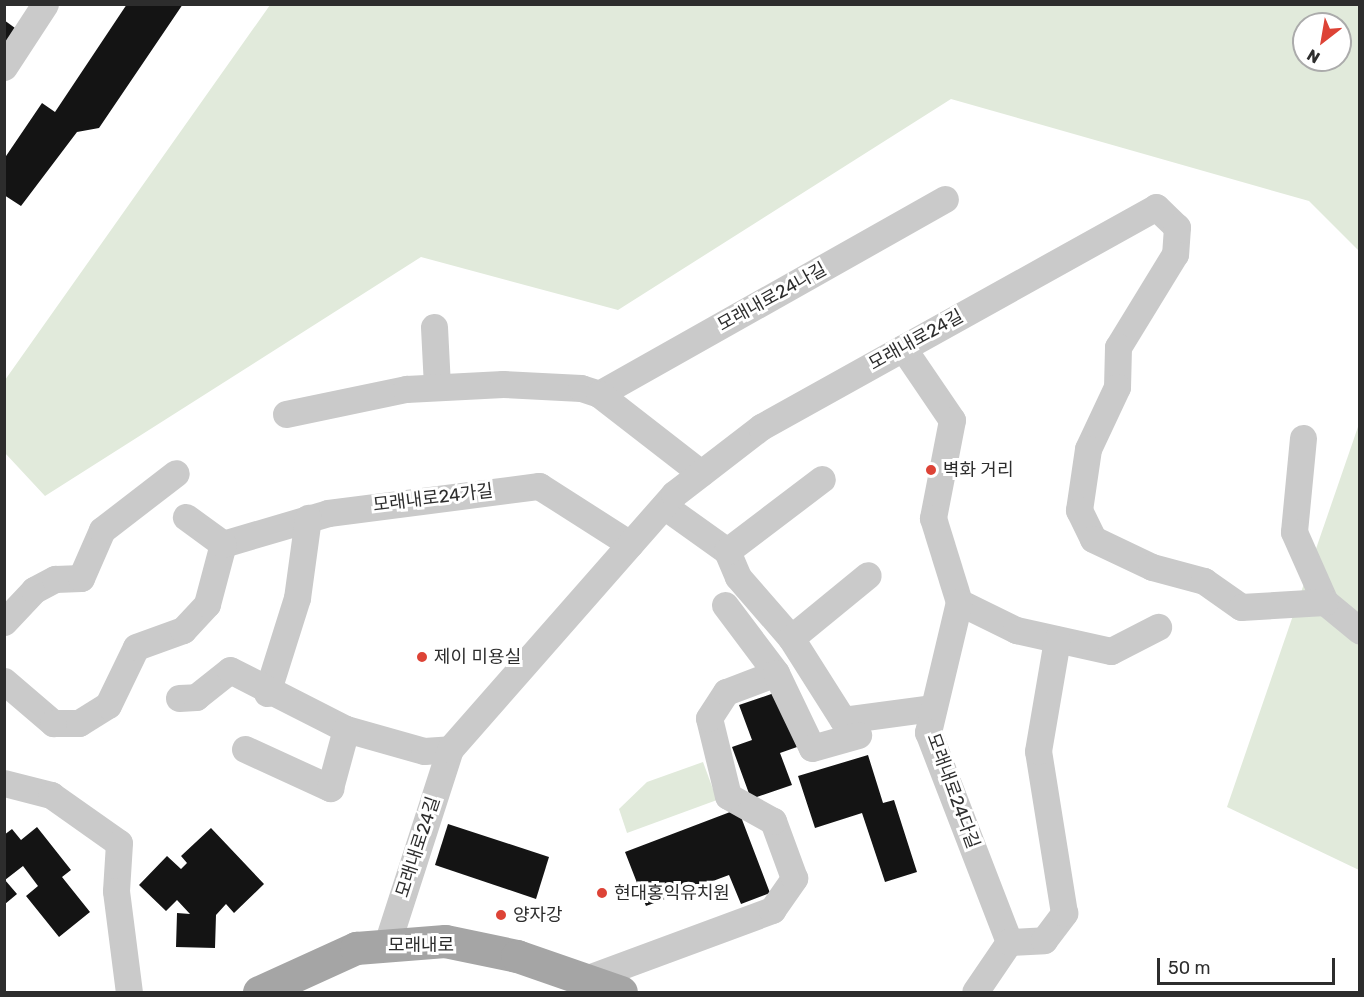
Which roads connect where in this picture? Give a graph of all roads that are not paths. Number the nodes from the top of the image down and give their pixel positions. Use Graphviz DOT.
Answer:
graph roads {
  1 [pos="45,4"];
  2 [pos="4,67"];
  3 [pos="945,199"];
  4 [pos="434,327"];
  5 [pos="903,348"];
  6 [pos="437,387"];
  7 [pos="599,394"];
  8 [pos="286,414"];
  9 [pos="1303,438"];
  10 [pos="176,473"];
  11 [pos="701,473"];
  12 [pos="822,479"];
  13 [pos="664,506"];
  14 [pos="186,517"];
  15 [pos="308,518"];
  16 [pos="223,544"];
  17 [pos="630,544"];
  18 [pos="727,551"];
  19 [pos="868,575"];
  20 [pos="959,602"];
  21 [pos="1325,602"];
  22 [pos="724,605"];
  23 [pos="4,622"];
  24 [pos="1158,627"];
  25 [pos="1359,631"];
  26 [pos="790,638"];
  27 [pos="1057,640"];
  28 [pos="777,673"];
  29 [pos="4,681"];
  30 [pos="267,693"];
  31 [pos="180,698"];
  32 [pos="933,708"];
  33 [pos="346,729"];
  34 [pos="858,735"];
  35 [pos="245,749"];
  36 [pos="450,749"];
  37 [pos="4,783"];
  38 [pos="1008,942"];
  39 [pos="387,944"];
  40 [pos="583,980"];
  41 [pos="129,993"];
  42 [pos="259,993"];
  43 [pos="621,993"];
  44 [pos="975,993"];
  1 -- 2 [label="street"];
  3 -- 7 [label="street, 모래내로24나길"];
  4 -- 6 [label="street"];
  5 -- 11 [label="street, 모래내로24길"];
  5 -- 20 [label="street"];
  5 -- 21 [label="street, 모래내로24길"];
  6 -- 7 [label="street"];
  6 -- 8 [label="street"];
  7 -- 11 [label="street"];
  9 -- 21 [label="street"];
  10 -- 23 [label="street"];
  11 -- 13 [label="street, 모래내로24길"];
  12 -- 18 [label="street"];
  13 -- 17 [label="street, 모래내로24길"];
  13 -- 18 [label="street"];
  14 -- 16 [label="street"];
  15 -- 16 [label="street, 모래내로24가길"];
  15 -- 17 [label="street, 모래내로24가길"];
  15 -- 30 [label="street"];
  16 -- 29 [label="street"];
  17 -- 36 [label="street, 모래내로24길"];
  18 -- 26 [label="street"];
  19 -- 26 [label="street"];
  20 -- 27 [label="street"];
  20 -- 32 [label="street, 모래내로24다길"];
  21 -- 25 [label="street"];
  22 -- 28 [label="street"];
  24 -- 27 [label="street"];
  26 -- 32 [label="street"];
  27 -- 38 [label="street"];
  28 -- 34 [label="street"];
  28 -- 40 [label="street"];
  30 -- 31 [label="street"];
  30 -- 33 [label="street"];
  32 -- 38 [label="street, 모래내로24다길"];
  33 -- 35 [label="street"];
  33 -- 36 [label="street"];
  36 -- 39 [label="street, 모래내로24길"];
  37 -- 41 [label="street"];
  38 -- 44 [label="street"];
  39 -- 40 [label="main road, 모래내로"];
  39 -- 42 [label="main road, 모래내로"];
  40 -- 43 [label="main road, 모래내로"];
}
